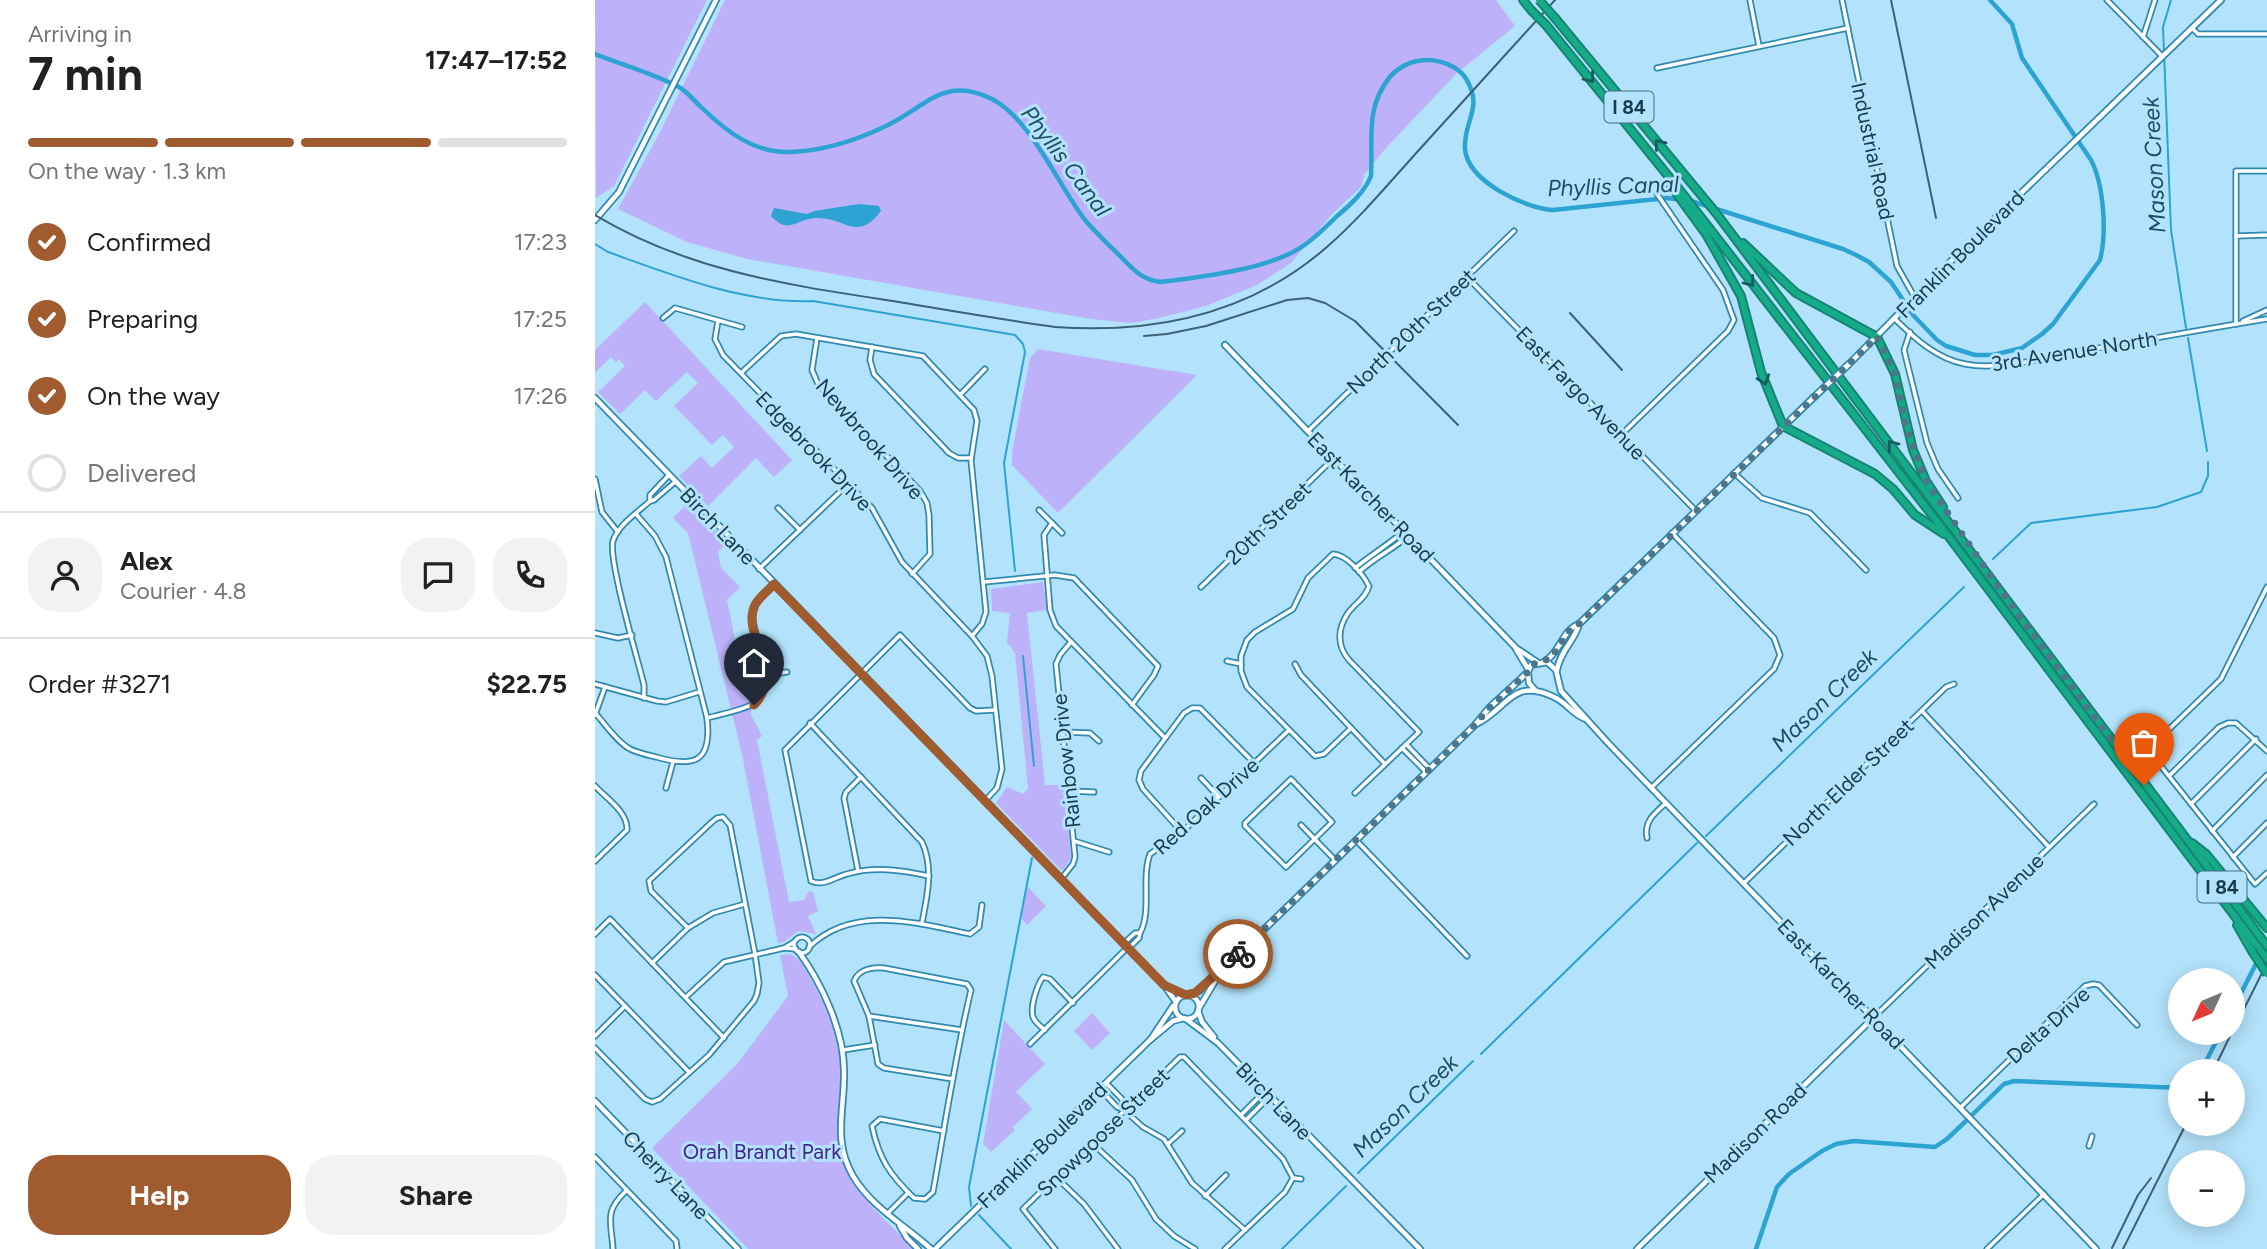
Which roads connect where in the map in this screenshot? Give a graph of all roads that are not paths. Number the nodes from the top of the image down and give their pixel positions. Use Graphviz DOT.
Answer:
graph roads {
  1 [pos="716,0"];
  2 [pos="1523,0"];
  3 [pos="1539,0"];
  4 [pos="1751,0"];
  5 [pos="1842,0"];
  6 [pos="2107,0"];
  7 [pos="2155,0"];
  8 [pos="2221,0"];
  9 [pos="1848,28"];
  10 [pos="2192,28"];
  11 [pos="2267,34"];
  12 [pos="2143,37"];
  13 [pos="1759,47"];
  14 [pos="2162,57"];
  15 [pos="1657,68"];
  16 [pos="2267,171"];
  17 [pos="1657,194"];
  18 [pos="1690,209"];
  19 [pos="1716,213"];
  20 [pos="595,220"];
  21 [pos="1514,231"];
  22 [pos="2267,235"];
  23 [pos="2237,236"];
  24 [pos="1467,276"];
  25 [pos="1915,298"];
  26 [pos="2267,310"];
  27 [pos="663,318"];
  28 [pos="1894,318"];
  29 [pos="2267,319"];
  30 [pos="718,321"];
  31 [pos="2236,324"];
  32 [pos="741,327"];
  33 [pos="1910,332"];
  34 [pos="1877,337"];
  35 [pos="818,338"];
  36 [pos="1225,345"];
  37 [pos="872,347"];
  38 [pos="985,369"];
  39 [pos="741,373"];
  40 [pos="960,395"];
  41 [pos="595,398"];
  42 [pos="1783,426"];
  43 [pos="1308,431"];
  44 [pos="1622,435"];
  45 [pos="971,458"];
  46 [pos="1334,458"];
  47 [pos="1734,473"];
  48 [pos="669,475"];
  49 [pos="595,479"];
  50 [pos="675,482"];
  51 [pos="848,484"];
  52 [pos="1958,498"];
  53 [pos="650,501"];
  54 [pos="778,508"];
  55 [pos="1039,510"];
  56 [pos="1695,510"];
  57 [pos="636,514"];
  58 [pos="1052,523"];
  59 [pos="800,530"];
  60 [pos="618,532"];
  61 [pos="1062,533"];
  62 [pos="1672,533"];
  63 [pos="1406,534"];
  64 [pos="1949,537"];
  65 [pos="1355,568"];
  66 [pos="759,569"];
  67 [pos="1866,570"];
  68 [pos="1359,572"];
  69 [pos="912,574"];
  70 [pos="1046,575"];
  71 [pos="1992,578"];
  72 [pos="983,582"];
  73 [pos="774,584"];
  74 [pos="1201,587"];
  75 [pos="2267,587"];
  76 [pos="1579,624"];
  77 [pos="595,633"];
  78 [pos="632,635"];
  79 [pos="972,636"];
  80 [pos="1071,642"];
  81 [pos="1516,648"];
  82 [pos="1227,661"];
  83 [pos="1540,662"];
  84 [pos="1241,664"];
  85 [pos="1296,664"];
  86 [pos="1528,670"];
  87 [pos="1556,671"];
  88 [pos="861,672"];
  89 [pos="787,673"];
  90 [pos="766,675"];
  91 [pos="1557,682"];
  92 [pos="595,684"];
  93 [pos="1954,684"];
  94 [pos="605,687"];
  95 [pos="1539,691"];
  96 [pos="699,692"];
  97 [pos="644,698"];
  98 [pos="1131,705"];
  99 [pos="995,710"];
  100 [pos="1921,710"];
  101 [pos="596,714"];
  102 [pos="707,718"];
  103 [pos="1586,719"];
  104 [pos="810,723"];
  105 [pos="1475,725"];
  106 [pos="1351,728"];
  107 [pos="1289,730"];
  108 [pos="1064,732"];
  109 [pos="1165,737"];
  110 [pos="2256,739"];
  111 [pos="1099,741"];
  112 [pos="1404,746"];
  113 [pos="2267,751"];
  114 [pos="673,762"];
  115 [pos="1254,763"];
  116 [pos="1385,764"];
  117 [pos="1428,771"];
  118 [pos="2267,775"];
  119 [pos="2169,776"];
  120 [pos="862,777"];
  121 [pos="1201,778"];
  122 [pos="666,788"];
  123 [pos="1651,788"];
  124 [pos="596,789"];
  125 [pos="1069,791"];
  126 [pos="1094,792"];
  127 [pos="1356,793"];
  128 [pos="1219,797"];
  129 [pos="985,801"];
  130 [pos="1666,803"];
  131 [pos="2094,804"];
  132 [pos="2191,804"];
  133 [pos="2267,822"];
  134 [pos="1301,825"];
  135 [pos="2212,831"];
  136 [pos="1182,832"];
  137 [pos="1647,838"];
  138 [pos="2185,838"];
  139 [pos="1315,840"];
  140 [pos="1356,840"];
  141 [pos="1074,841"];
  142 [pos="2049,847"];
  143 [pos="1108,852"];
  144 [pos="2233,857"];
  145 [pos="1335,860"];
  146 [pos="595,861"];
  147 [pos="857,871"];
  148 [pos="2267,873"];
  149 [pos="929,876"];
  150 [pos="1061,879"];
  151 [pos="1744,883"];
  152 [pos="745,904"];
  153 [pos="982,905"];
  154 [pos="2230,911"];
  155 [pos="922,923"];
  156 [pos="2266,927"];
  157 [pos="688,928"];
  158 [pos="595,934"];
  159 [pos="819,937"];
  160 [pos="804,938"];
  161 [pos="796,941"];
  162 [pos="2267,946"];
  163 [pos="1126,947"];
  164 [pos="784,948"];
  165 [pos="808,948"];
  166 [pos="797,951"];
  167 [pos="755,954"];
  168 [pos="1467,956"];
  169 [pos="2267,958"];
  170 [pos="806,961"];
  171 [pos="652,963"];
  172 [pos="1220,972"];
  173 [pos="2267,974"];
  174 [pos="595,975"];
  175 [pos="1164,985"];
  176 [pos="1187,995"];
  177 [pos="685,998"];
  178 [pos="1073,1003"];
  179 [pos="1175,1003"];
  180 [pos="625,1006"];
  181 [pos="1198,1011"];
  182 [pos="869,1016"];
  183 [pos="1185,1018"];
  184 [pos="1873,1018"];
  185 [pos="2137,1025"];
  186 [pos="962,1030"];
  187 [pos="1045,1030"];
  188 [pos="595,1036"];
  189 [pos="724,1038"];
  190 [pos="1150,1040"];
  191 [pos="1218,1043"];
  192 [pos="1030,1044"];
  193 [pos="875,1045"];
  194 [pos="595,1048"];
  195 [pos="843,1050"];
  196 [pos="689,1072"];
  197 [pos="953,1079"];
  198 [pos="1106,1083"];
  199 [pos="1100,1089"];
  200 [pos="1265,1091"];
  201 [pos="1270,1096"];
  202 [pos="595,1101"];
  203 [pos="1960,1108"];
  204 [pos="1124,1110"];
  205 [pos="1241,1115"];
  206 [pos="1246,1119"];
  207 [pos="944,1130"];
  208 [pos="1182,1130"];
  209 [pos="2092,1136"];
  210 [pos="1093,1143"];
  211 [pos="1168,1144"];
  212 [pos="2089,1146"];
  213 [pos="595,1157"];
  214 [pos="1226,1175"];
  215 [pos="1056,1177"];
  216 [pos="1293,1178"];
  217 [pos="1301,1180"];
  218 [pos="627,1190"];
  219 [pos="908,1192"];
  220 [pos="2044,1195"];
  221 [pos="1205,1196"];
  222 [pos="887,1214"];
  223 [pos="899,1225"];
  224 [pos="1245,1230"];
  225 [pos="678,1248"];
  226 [pos="613,1249"];
  227 [pos="738,1249"];
  228 [pos="918,1249"];
  229 [pos="933,1249"];
  230 [pos="1055,1249"];
  231 [pos="1118,1249"];
  232 [pos="1195,1249"];
  233 [pos="1225,1249"];
  234 [pos="1420,1249"];
  235 [pos="1637,1249"];
  236 [pos="1987,1249"];
  237 [pos="2096,1249"];
  1 -- 20 [label="main road"];
  2 -- 18 [label="highway, I 84, one-way, bridge"];
  19 -- 3 [label="highway, I 84, one-way, bridge"];
  4 -- 13 [label="street"];
  5 -- 9 [label="street, Industrial Road"];
  6 -- 12 [label="street"];
  7 -- 12 [label="street"];
  8 -- 10 [label="main road, Franklin Boulevard"];
  9 -- 13 [label="street"];
  9 -- 25 [label="street, Industrial Road"];
  10 -- 11 [label="street"];
  10 -- 14 [label="main road, Franklin Boulevard"];
  12 -- 14 [label="street"];
  13 -- 15 [label="street"];
  14 -- 25 [label="main road, Franklin Boulevard"];
  16 -- 23 [label="street"];
  17 -- 44 [label="street"];
  18 -- 42 [label="highway, one-way"];
  18 -- 64 [label="highway, I 84, one-way"];
  19 -- 34 [label="highway"];
  71 -- 19 [label="highway, I 84, one-way"];
  21 -- 24 [label="street, North 20th Street"];
  22 -- 23 [label="street"];
  23 -- 31 [label="street"];
  24 -- 43 [label="street, North 20th Street"];
  24 -- 44 [label="street, East Fargo Avenue"];
  25 -- 28 [label="main road, Franklin Boulevard"];
  26 -- 31 [label="street"];
  27 -- 30 [label="street"];
  28 -- 33 [label="street, 3rd Avenue North"];
  28 -- 34 [label="main road, Franklin Boulevard"];
  29 -- 31 [label="street, 3rd Avenue North"];
  30 -- 32 [label="street"];
  30 -- 39 [label="street, Edgebrook Drive"];
  31 -- 33 [label="street, 3rd Avenue North"];
  33 -- 52 [label="street"];
  34 -- 42 [label="main road, Franklin Boulevard, bridge"];
  34 -- 71 [label="highway"];
  35 -- 37 [label="street"];
  35 -- 39 [label="street"];
  35 -- 69 [label="street, Newbrook Drive"];
  36 -- 43 [label="main road, East Karcher Road"];
  37 -- 40 [label="street"];
  37 -- 45 [label="street"];
  38 -- 40 [label="street"];
  39 -- 51 [label="street, Edgebrook Drive"];
  40 -- 45 [label="street"];
  41 -- 48 [label="main road, Birch Lane"];
  42 -- 47 [label="main road, Franklin Boulevard"];
  42 -- 64 [label="highway"];
  43 -- 46 [label="main road, East Karcher Road"];
  44 -- 56 [label="street, East Fargo Avenue"];
  45 -- 72 [label="street"];
  46 -- 63 [label="main road, East Karcher Road"];
  46 -- 74 [label="street, 20th Street"];
  47 -- 56 [label="main road, Franklin Boulevard"];
  47 -- 67 [label="street"];
  48 -- 50 [label="main road, Birch Lane"];
  48 -- 53 [label="street"];
  49 -- 60 [label="street"];
  50 -- 53 [label="street"];
  50 -- 66 [label="main road, Birch Lane"];
  51 -- 59 [label="street"];
  51 -- 69 [label="street, Edgebrook Drive"];
  53 -- 57 [label="street"];
  54 -- 59 [label="street"];
  55 -- 58 [label="street"];
  56 -- 62 [label="main road, Franklin Boulevard"];
  57 -- 60 [label="street"];
  57 -- 96 [label="street"];
  58 -- 61 [label="street"];
  58 -- 70 [label="street"];
  59 -- 66 [label="street"];
  60 -- 78 [label="street"];
  62 -- 76 [label="main road, Franklin Boulevard"];
  62 -- 123 [label="street"];
  63 -- 65 [label="street"];
  63 -- 68 [label="street"];
  63 -- 81 [label="main road, East Karcher Road"];
  64 -- 154 [label="highway, I 84"];
  65 -- 68 [label="street"];
  65 -- 84 [label="street"];
  66 -- 73 [label="main road, Birch Lane"];
  68 -- 112 [label="street"];
  69 -- 79 [label="street, Edgebrook Drive"];
  70 -- 72 [label="street"];
  70 -- 80 [label="street"];
  70 -- 98 [label="street"];
  71 -- 138 [label="highway, I 84"];
  72 -- 79 [label="street"];
  73 -- 88 [label="main road, Birch Lane"];
  73 -- 90 [label="street"];
  75 -- 119 [label="street"];
  76 -- 83 [label="main road, Franklin Boulevard"];
  76 -- 87 [label="main road, Franklin Boulevard"];
  77 -- 78 [label="street"];
  78 -- 97 [label="street"];
  79 -- 99 [label="street, Edgebrook Drive"];
  80 -- 98 [label="street"];
  80 -- 108 [label="street, Rainbow Drive"];
  81 -- 83 [label="main road"];
  81 -- 86 [label="main road"];
  82 -- 84 [label="street"];
  83 -- 86 [label="main road"];
  83 -- 87 [label="main road"];
  84 -- 107 [label="street"];
  85 -- 106 [label="street"];
  86 -- 95 [label="main road"];
  86 -- 105 [label="main road"];
  87 -- 91 [label="main road"];
  88 -- 99 [label="street"];
  88 -- 104 [label="street"];
  88 -- 129 [label="main road, Birch Lane"];
  89 -- 90 [label="street"];
  90 -- 102 [label="street"];
  91 -- 95 [label="main road"];
  91 -- 103 [label="main road"];
  92 -- 94 [label="street"];
  93 -- 100 [label="street, North Elder Street"];
  94 -- 97 [label="street"];
  94 -- 101 [label="street"];
  95 -- 103 [label="main road"];
  95 -- 105 [label="main road"];
  96 -- 97 [label="street"];
  96 -- 102 [label="street"];
  98 -- 109 [label="street"];
  99 -- 129 [label="street, Edgebrook Drive"];
  100 -- 142 [label="street"];
  100 -- 151 [label="street, North Elder Street"];
  101 -- 114 [label="street"];
  102 -- 114 [label="street"];
  103 -- 123 [label="main road, East Karcher Road"];
  104 -- 120 [label="street"];
  104 -- 147 [label="street"];
  105 -- 117 [label="main road"];
  106 -- 107 [label="street"];
  106 -- 116 [label="street"];
  107 -- 115 [label="street, Red Oak Drive"];
  108 -- 111 [label="street"];
  108 -- 125 [label="street, Rainbow Drive"];
  109 -- 115 [label="street"];
  109 -- 136 [label="street"];
  110 -- 113 [label="street"];
  110 -- 119 [label="street"];
  110 -- 132 [label="street"];
  112 -- 116 [label="street"];
  112 -- 117 [label="street"];
  114 -- 122 [label="street"];
  115 -- 128 [label="street, Red Oak Drive"];
  116 -- 127 [label="street"];
  117 -- 140 [label="main road"];
  118 -- 135 [label="street"];
  119 -- 132 [label="street"];
  120 -- 147 [label="street"];
  120 -- 149 [label="street"];
  121 -- 128 [label="street"];
  123 -- 130 [label="main road, East Karcher Road"];
  124 -- 146 [label="street"];
  125 -- 126 [label="street"];
  125 -- 141 [label="street, Rainbow Drive"];
  128 -- 136 [label="street, Red Oak Drive"];
  129 -- 150 [label="main road, Birch Lane"];
  130 -- 137 [label="street"];
  130 -- 151 [label="main road, East Karcher Road"];
  131 -- 142 [label="street, Madison Avenue"];
  132 -- 135 [label="street"];
  133 -- 144 [label="street"];
  134 -- 139 [label="street"];
  135 -- 144 [label="street"];
  136 -- 163 [label="street, Red Oak Drive"];
  138 -- 156 [label="highway"];
  138 -- 162 [label="highway, I 84"];
  139 -- 139 [label="street"];
  139 -- 145 [label="street"];
  140 -- 145 [label="main road"];
  140 -- 168 [label="street"];
  141 -- 143 [label="street"];
  141 -- 150 [label="street, Rainbow Drive"];
  142 -- 184 [label="street, Madison Avenue"];
  144 -- 148 [label="street"];
  145 -- 172 [label="main road"];
  147 -- 149 [label="street"];
  149 -- 155 [label="street"];
  150 -- 163 [label="main road, Birch Lane"];
  151 -- 184 [label="main road, East Karcher Road"];
  152 -- 157 [label="street"];
  152 -- 157 [label="street"];
  152 -- 167 [label="street"];
  153 -- 155 [label="street"];
  154 -- 169 [label="highway, I 84"];
  154 -- 173 [label="highway, bridge"];
  155 -- 159 [label="street"];
  157 -- 171 [label="street"];
  158 -- 171 [label="street"];
  159 -- 160 [label="street"];
  159 -- 165 [label="street"];
  160 -- 161 [label="street"];
  160 -- 165 [label="street"];
  161 -- 164 [label="street"];
  161 -- 166 [label="street"];
  163 -- 175 [label="main road, Birch Lane"];
  163 -- 178 [label="street, Red Oak Drive"];
  164 -- 166 [label="street"];
  164 -- 167 [label="street"];
  165 -- 166 [label="street"];
  165 -- 170 [label="main road"];
  166 -- 170 [label="main road"];
  167 -- 177 [label="street"];
  167 -- 189 [label="street"];
  170 -- 195 [label="main road"];
  171 -- 177 [label="street"];
  172 -- 176 [label="main road"];
  172 -- 181 [label="main road"];
  174 -- 180 [label="street"];
  175 -- 176 [label="main road, Birch Lane"];
  175 -- 179 [label="main road, Birch Lane"];
  176 -- 179 [label="main road"];
  176 -- 181 [label="main road"];
  177 -- 189 [label="street"];
  178 -- 187 [label="street, Red Oak Drive"];
  178 -- 187 [label="street"];
  179 -- 183 [label="main road"];
  179 -- 190 [label="main road, Franklin Boulevard"];
  180 -- 188 [label="street"];
  180 -- 196 [label="street"];
  181 -- 183 [label="main road"];
  181 -- 191 [label="main road, Birch Lane"];
  182 -- 186 [label="street"];
  182 -- 186 [label="street"];
  182 -- 193 [label="street"];
  183 -- 190 [label="main road, Franklin Boulevard"];
  183 -- 191 [label="main road, Birch Lane"];
  184 -- 203 [label="main road, East Karcher Road"];
  184 -- 235 [label="main road, Madison Road"];
  185 -- 203 [label="street, Delta Drive"];
  186 -- 197 [label="street"];
  187 -- 192 [label="street, Red Oak Drive"];
  189 -- 196 [label="street"];
  190 -- 198 [label="main road, Franklin Boulevard"];
  191 -- 200 [label="main road, Birch Lane"];
  193 -- 195 [label="street"];
  193 -- 197 [label="street"];
  194 -- 196 [label="street"];
  195 -- 222 [label="main road"];
  197 -- 207 [label="street"];
  198 -- 199 [label="main road, Franklin Boulevard"];
  198 -- 204 [label="street"];
  199 -- 204 [label="street"];
  199 -- 229 [label="main road, Franklin Boulevard"];
  200 -- 201 [label="main road, Birch Lane"];
  200 -- 205 [label="street"];
  201 -- 206 [label="street"];
  201 -- 234 [label="main road, Birch Lane"];
  202 -- 227 [label="main road, Cherry Lane"];
  203 -- 220 [label="main road, East Karcher Road"];
  204 -- 205 [label="street, Snowgoose Street"];
  204 -- 210 [label="street, Snowgoose Street"];
  204 -- 211 [label="street"];
  205 -- 206 [label="street"];
  206 -- 216 [label="street"];
  207 -- 219 [label="street"];
  207 -- 219 [label="street"];
  208 -- 211 [label="street"];
  209 -- 212 [label="street"];
  210 -- 215 [label="street, Snowgoose Street"];
  210 -- 232 [label="street"];
  211 -- 221 [label="street"];
  213 -- 218 [label="street"];
  214 -- 221 [label="street"];
  215 -- 230 [label="street, Snowgoose Street"];
  215 -- 231 [label="street"];
  216 -- 217 [label="street"];
  216 -- 224 [label="street"];
  218 -- 225 [label="street"];
  218 -- 226 [label="street"];
  219 -- 222 [label="street"];
  220 -- 236 [label="street"];
  220 -- 237 [label="main road, East Karcher Road"];
  221 -- 224 [label="street"];
  222 -- 223 [label="main road"];
  223 -- 228 [label="main road"];
  223 -- 229 [label="main road"];
  224 -- 233 [label="street"];
}
